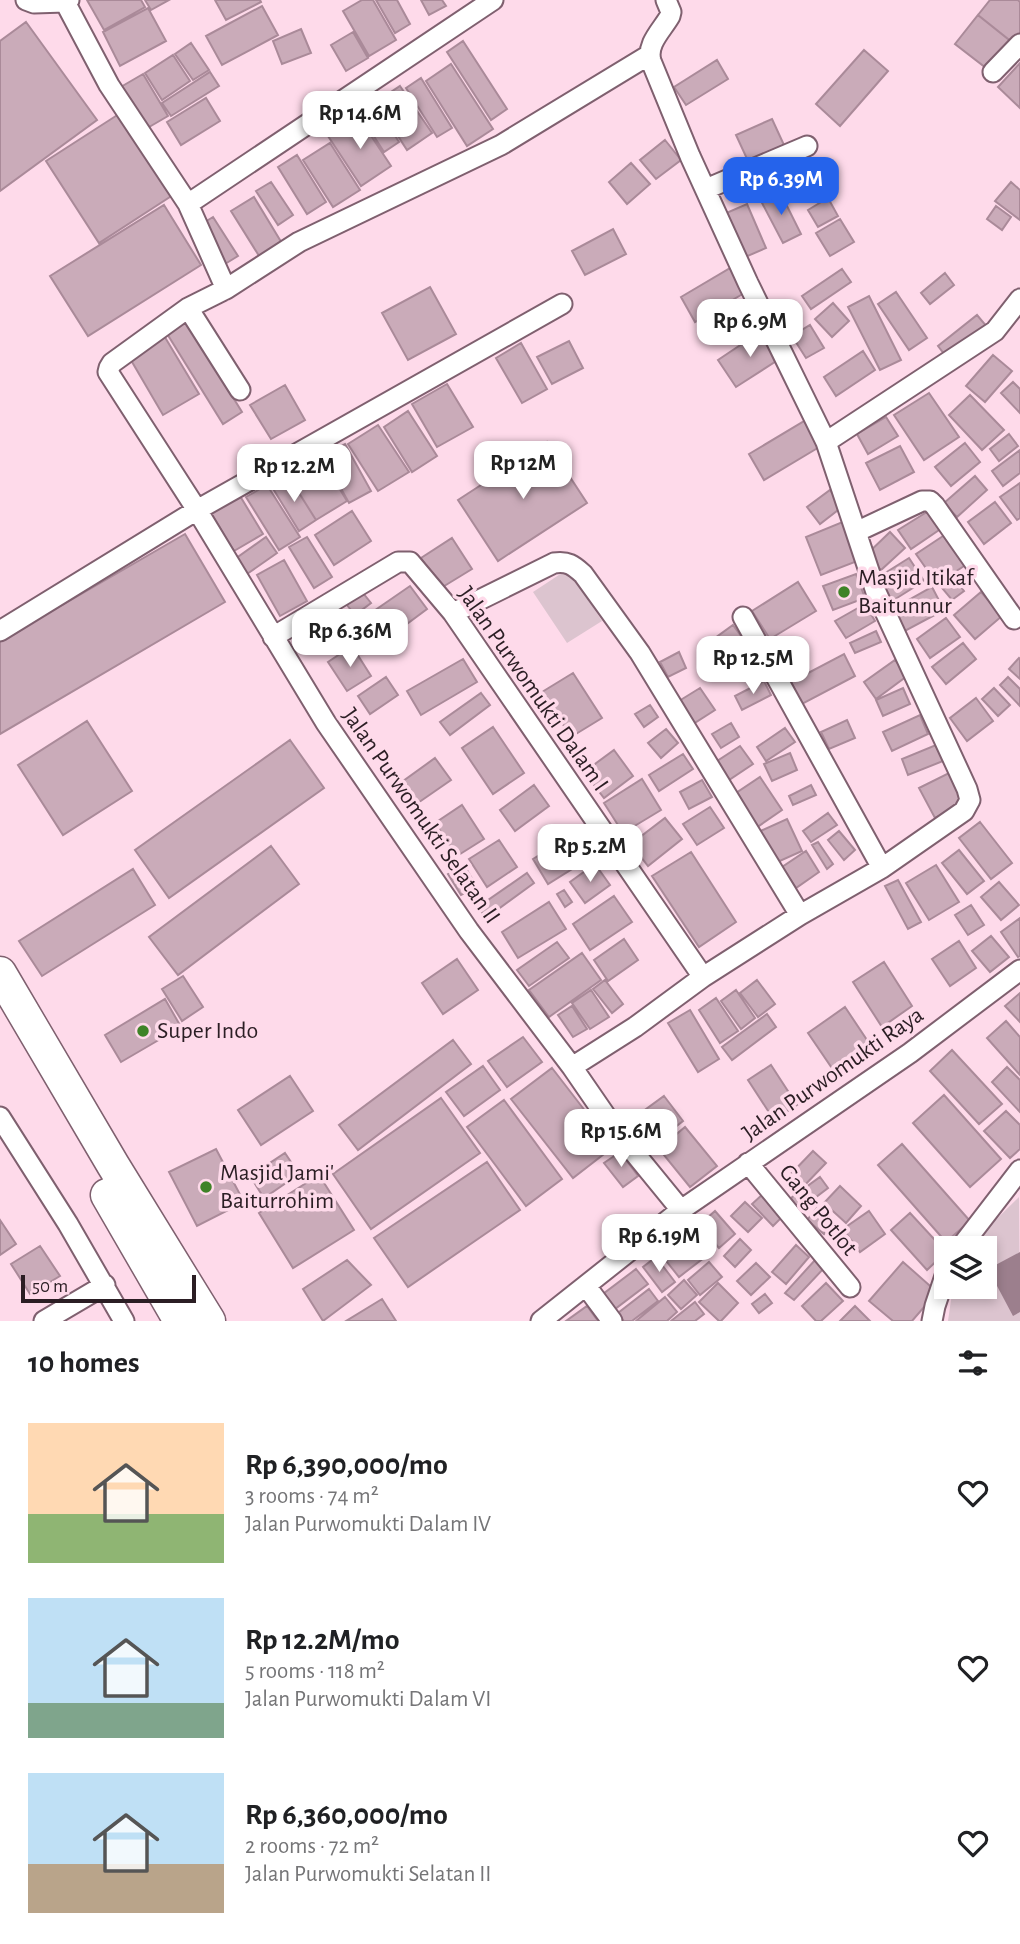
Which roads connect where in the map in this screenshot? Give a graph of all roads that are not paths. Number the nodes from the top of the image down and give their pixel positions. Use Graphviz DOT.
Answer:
graph roads {
  1 [pos="26,0"];
  2 [pos="493,0"];
  3 [pos="666,0"];
  4 [pos="67,1"];
  5 [pos="1020,44"];
  6 [pos="649,55"];
  7 [pos="993,72"];
  8 [pos="807,146"];
  9 [pos="706,189"];
  10 [pos="188,204"];
  11 [pos="226,289"];
  12 [pos="1020,299"];
  13 [pos="562,304"];
  14 [pos="188,308"];
  15 [pos="240,390"];
  16 [pos="827,442"];
  17 [pos="197,510"];
  18 [pos="856,533"];
  19 [pos="453,613"];
  20 [pos="743,618"];
  21 [pos="1014,619"];
  22 [pos="0,631"];
  23 [pos="273,637"];
  24 [pos="882,868"];
  25 [pos="800,915"];
  26 [pos="1020,970"];
  27 [pos="0,973"];
  28 [pos="703,977"];
  29 [pos="0,1013"];
  30 [pos="572,1067"];
  31 [pos="0,1117"];
  32 [pos="748,1163"];
  33 [pos="1020,1170"];
  34 [pos="681,1210"];
  35 [pos="969,1236"];
  36 [pos="104,1285"];
  37 [pos="586,1286"];
  38 [pos="850,1287"];
  39 [pos="937,1299"];
  40 [pos="44,1321"];
  41 [pos="124,1321"];
  42 [pos="180,1321"];
  43 [pos="209,1321"];
  44 [pos="541,1321"];
  45 [pos="612,1321"];
  46 [pos="932,1321"];
  1 -- 4 [label="street"];
  2 -- 10 [label="street"];
  3 -- 6 [label="street"];
  4 -- 10 [label="street"];
  5 -- 7 [label="street"];
  6 -- 9 [label="street"];
  6 -- 11 [label="street, Jalan Purwomukti Selatan II"];
  8 -- 9 [label="street"];
  9 -- 16 [label="street"];
  10 -- 11 [label="street"];
  11 -- 14 [label="street, Jalan Purwomukti Selatan II"];
  12 -- 16 [label="street"];
  13 -- 17 [label="street"];
  14 -- 15 [label="street"];
  14 -- 17 [label="street, Jalan Purwomukti Selatan II"];
  16 -- 18 [label="street"];
  17 -- 22 [label="street"];
  17 -- 23 [label="street, Jalan Purwomukti Selatan II"];
  18 -- 21 [label="street"];
  18 -- 24 [label="street"];
  19 -- 23 [label="street, Jalan Purwomukti Dalam I"];
  19 -- 25 [label="street"];
  19 -- 28 [label="street, Jalan Purwomukti Dalam I"];
  20 -- 24 [label="street"];
  23 -- 30 [label="street, Jalan Purwomukti Selatan II"];
  24 -- 25 [label="street"];
  25 -- 28 [label="street"];
  26 -- 32 [label="street, Jalan Purwomukti Raya"];
  27 -- 43 [label="main road"];
  28 -- 30 [label="street"];
  29 -- 42 [label="main road"];
  30 -- 34 [label="street, Jalan Purwomukti Selatan II"];
  31 -- 36 [label="street"];
  32 -- 34 [label="street, Jalan Purwomukti Raya"];
  32 -- 38 [label="street, Gang Potlot"];
  33 -- 35 [label="street"];
  34 -- 37 [label="street, Jalan Purwomukti Raya"];
  36 -- 40 [label="street"];
  36 -- 41 [label="street"];
  37 -- 44 [label="street, Jalan Purwomukti Raya"];
  37 -- 45 [label="street"];
  39 -- 46 [label="street"];
}
